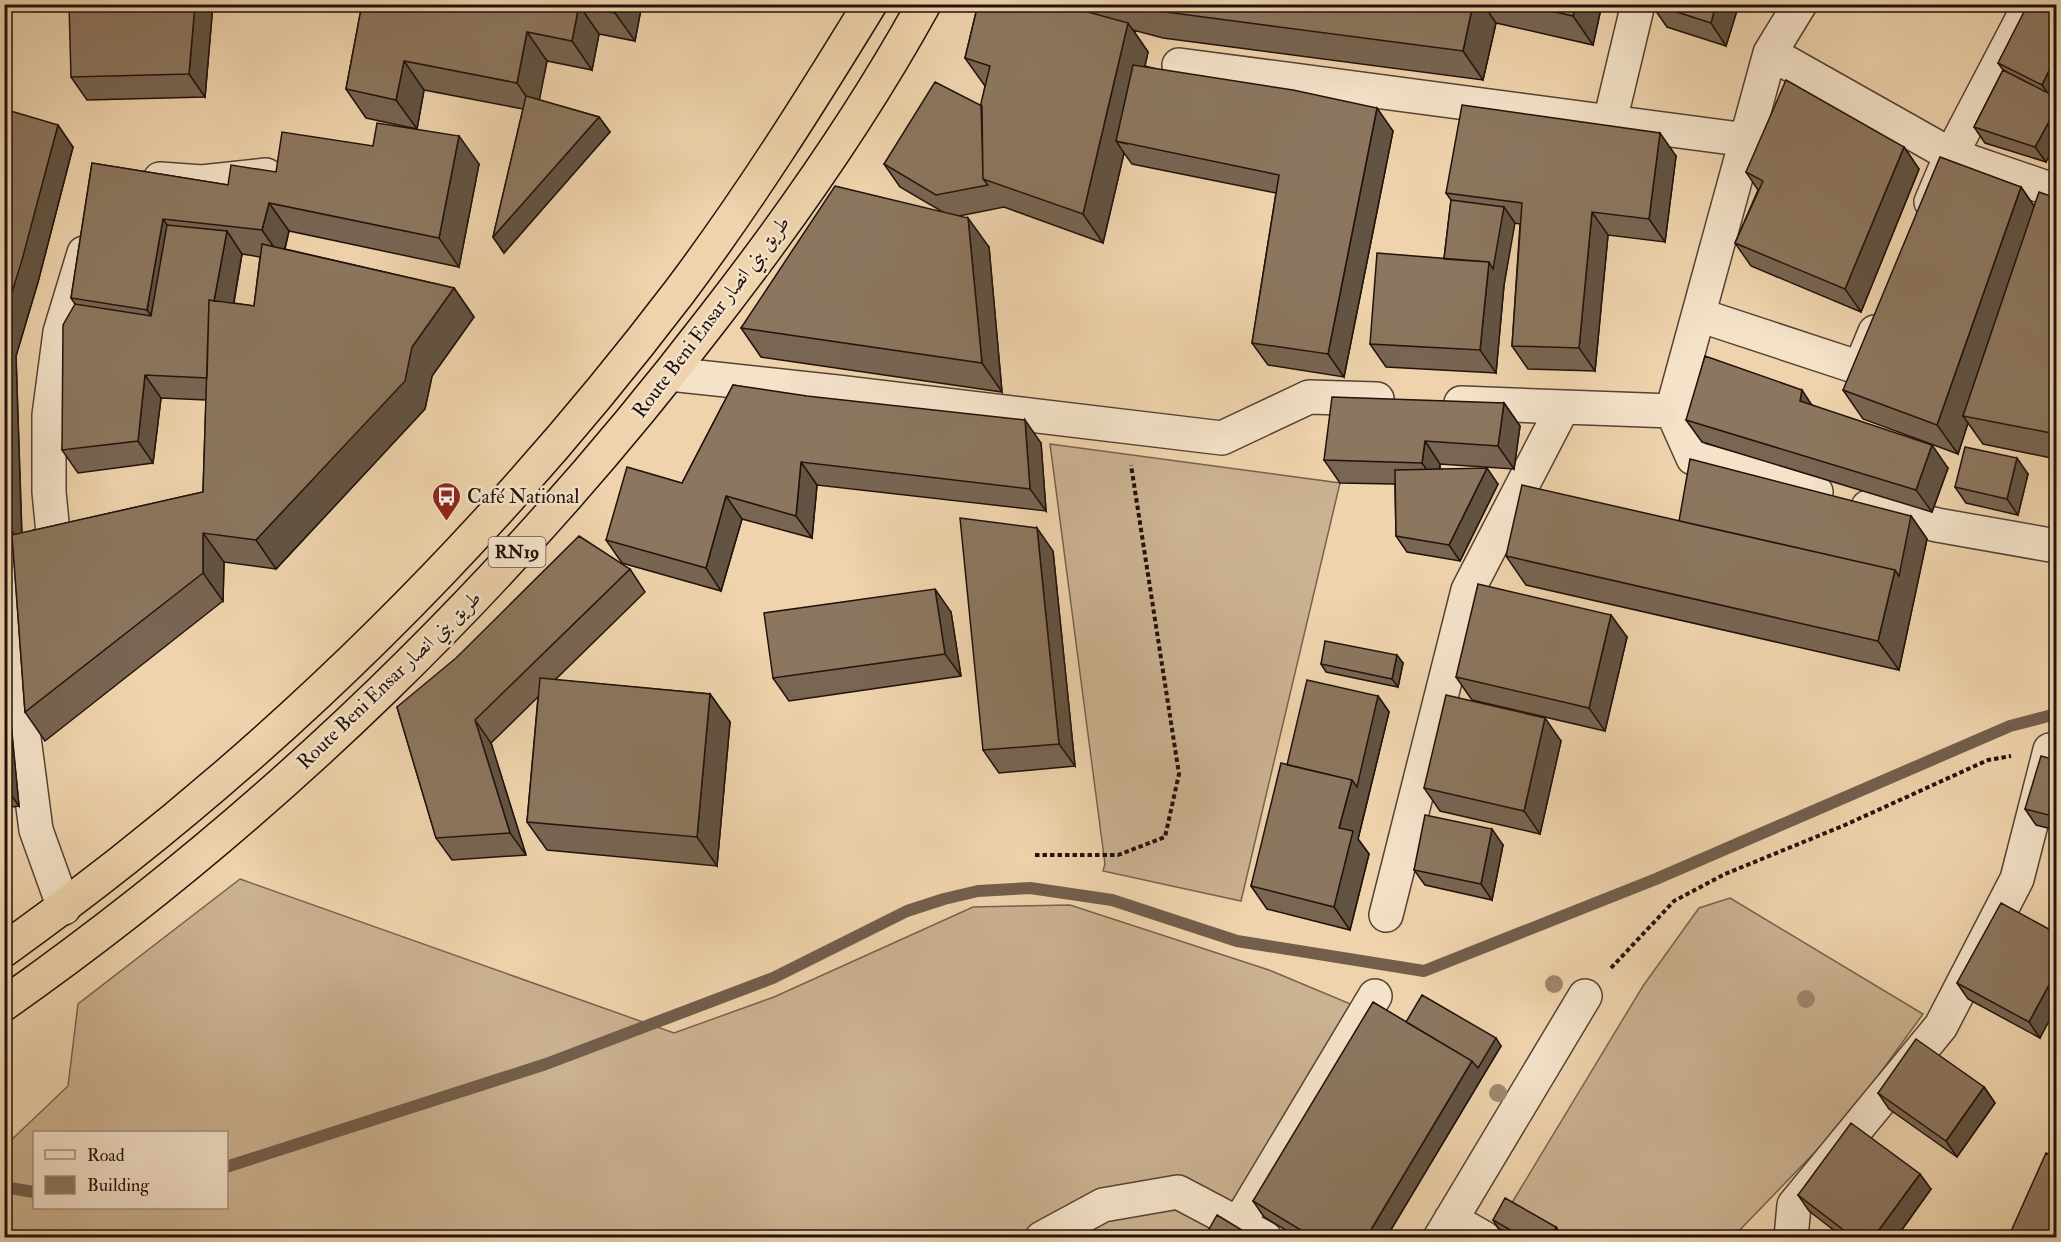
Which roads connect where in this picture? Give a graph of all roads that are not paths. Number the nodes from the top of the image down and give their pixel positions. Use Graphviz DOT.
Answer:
graph roads {
  1 [pos="870,4"];
  2 [pos="924,4"];
  3 [pos="1638,4"];
  4 [pos="1800,4"];
  5 [pos="2030,4"];
  6 [pos="1770,53"];
  7 [pos="1179,65"];
  8 [pos="1610,121"];
  9 [pos="1747,140"];
  10 [pos="1951,155"];
  11 [pos="266,175"];
  12 [pos="132,177"];
  13 [pos="2056,191"];
  14 [pos="93,223"];
  15 [pos="1919,229"];
  16 [pos="1887,304"];
  17 [pos="1699,315"];
  18 [pos="670,374"];
  19 [pos="1563,407"];
  20 [pos="1672,411"];
  21 [pos="2056,546"];
  22 [pos="4,565"];
  23 [pos="4,584"];
  24 [pos="2053,750"];
  25 [pos="64,908"];
  26 [pos="1386,915"];
  27 [pos="4,950"];
  28 [pos="1375,996"];
  29 [pos="1585,996"];
  30 [pos="4,1004"];
  31 [pos="1445,1228"];
  32 [pos="1252,1230"];
  33 [pos="1042,1238"];
  34 [pos="1484,1238"];
  35 [pos="1791,1238"];
  1 -- 25 [label="highway, Route Beni Ensar طريق بني انصار / RN19"];
  2 -- 18 [label="highway, Route Beni Ensar طريق بني انصار / RN19"];
  3 -- 8 [label="street"];
  4 -- 6 [label="street"];
  5 -- 10 [label="street"];
  6 -- 9 [label="street"];
  6 -- 10 [label="street"];
  7 -- 8 [label="street"];
  8 -- 9 [label="street"];
  9 -- 17 [label="street"];
  10 -- 13 [label="street"];
  10 -- 15 [label="street"];
  11 -- 12 [label="street"];
  14 -- 22 [label="street"];
  16 -- 17 [label="street"];
  17 -- 20 [label="street"];
  18 -- 19 [label="street"];
  18 -- 30 [label="highway, Route Beni Ensar طريق بني انصار / RN19"];
  19 -- 20 [label="street"];
  19 -- 26 [label="street"];
  20 -- 21 [label="street"];
  23 -- 25 [label="street"];
  24 -- 35 [label="street"];
  25 -- 27 [label="highway, Route Beni Ensar طريق بني انصار / RN19"];
  28 -- 32 [label="street"];
  29 -- 31 [label="street"];
  31 -- 34 [label="street"];
  32 -- 33 [label="street"];
}
